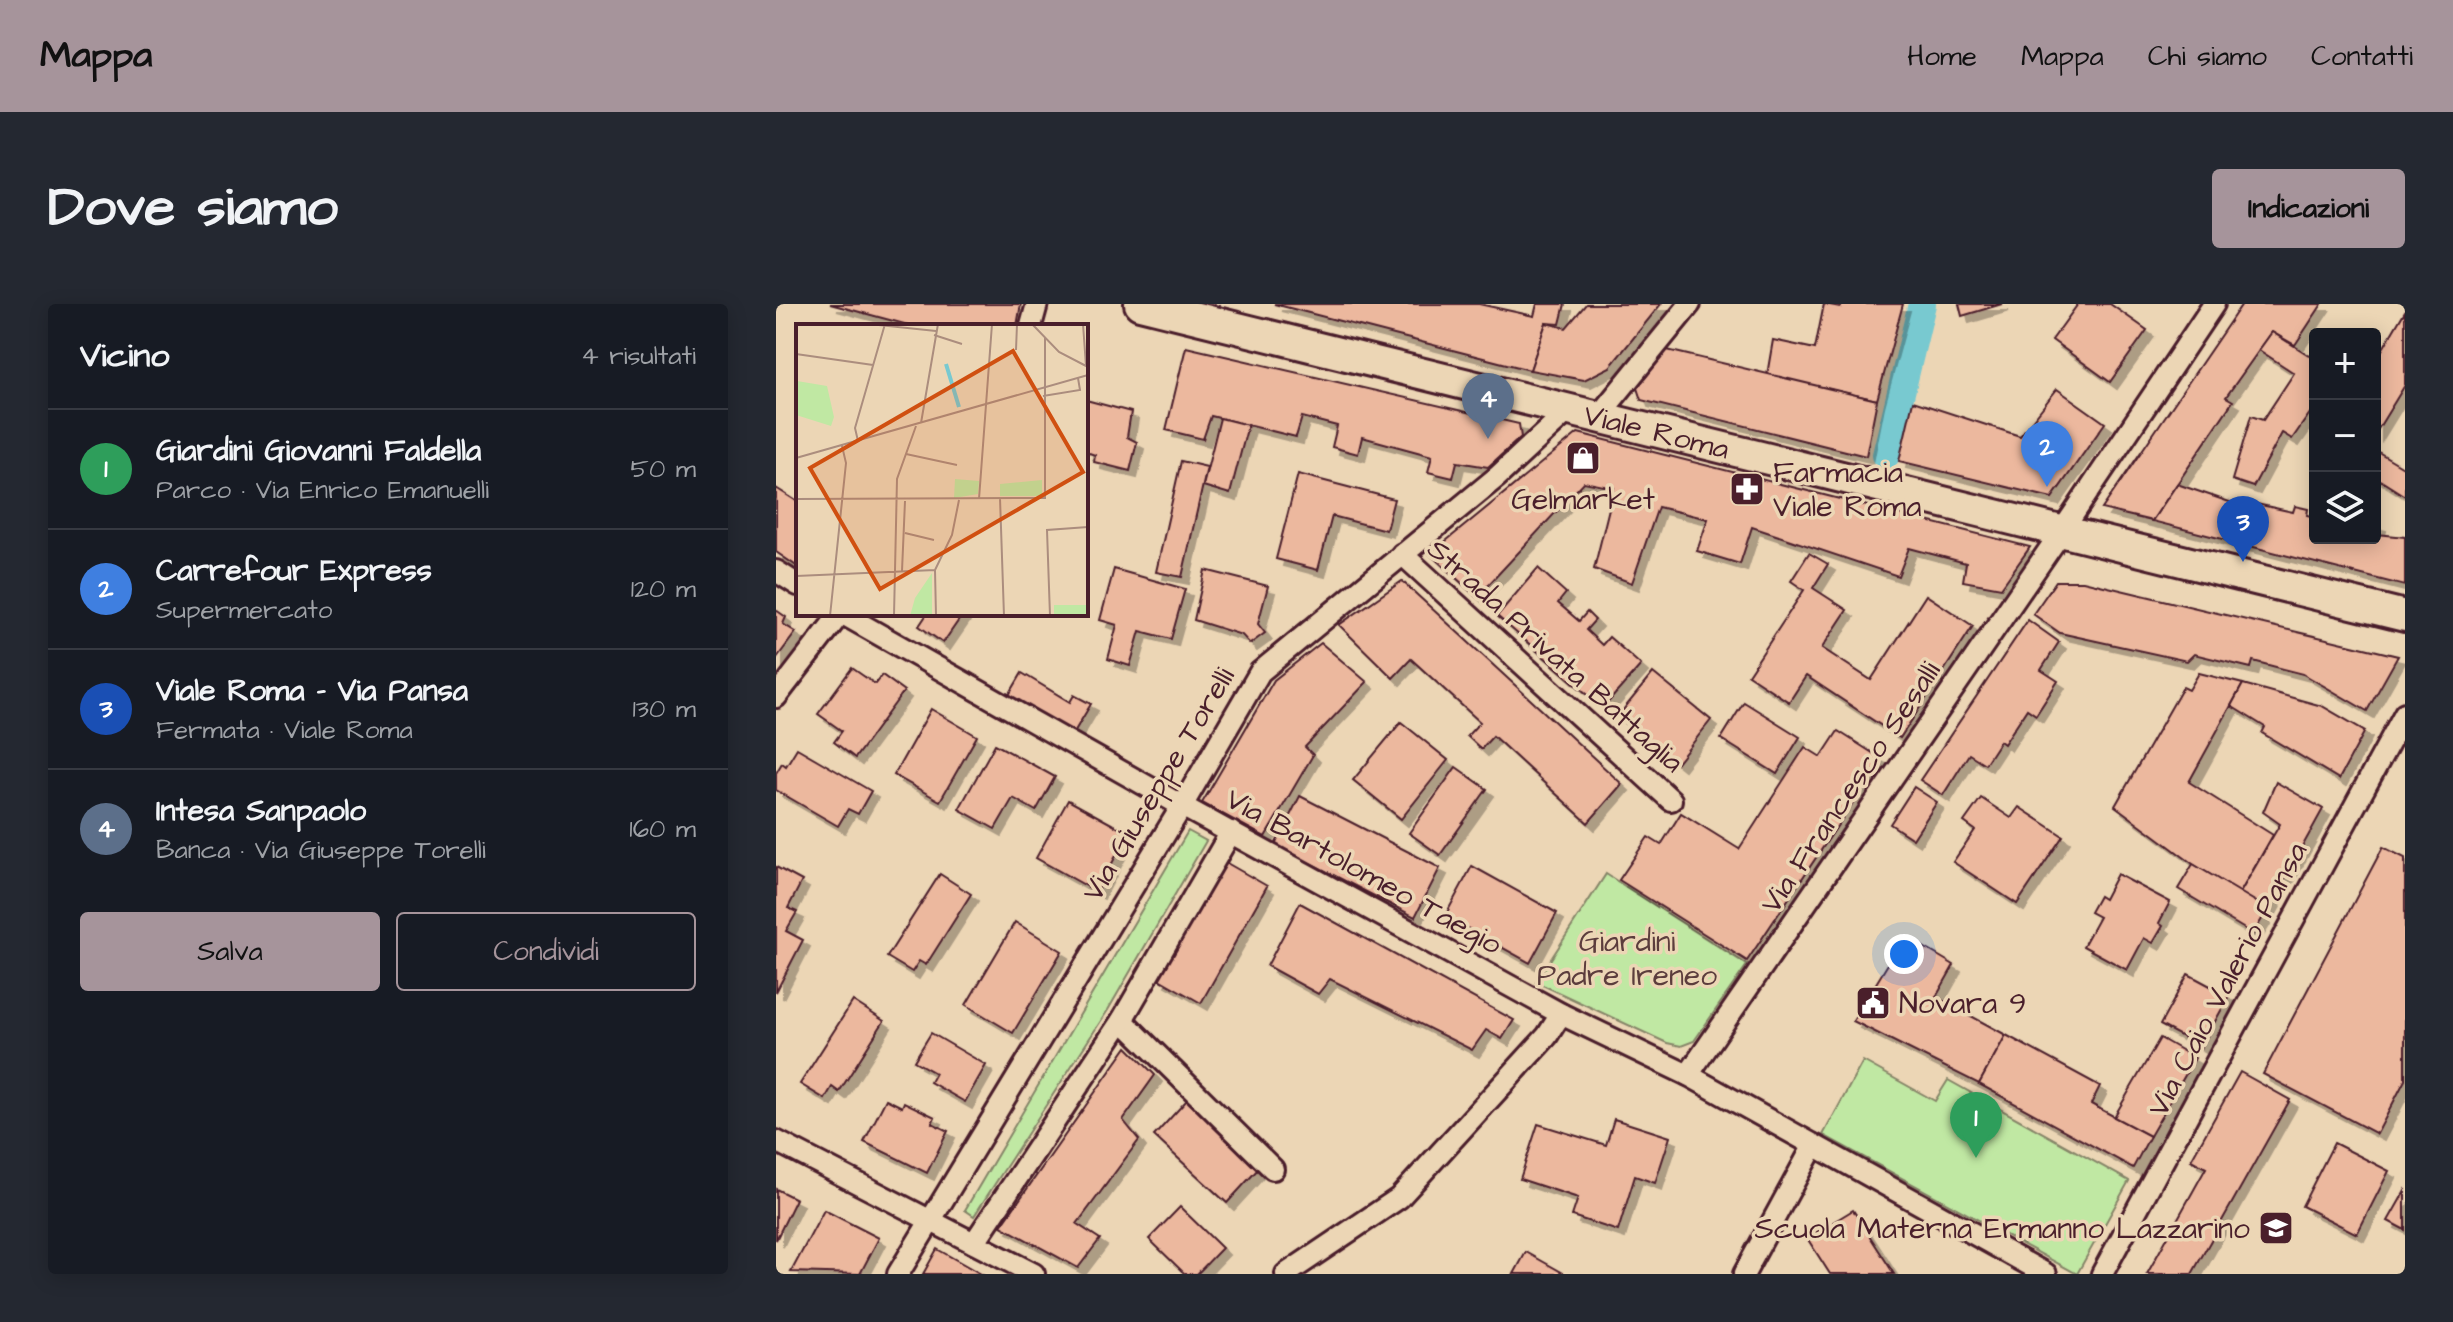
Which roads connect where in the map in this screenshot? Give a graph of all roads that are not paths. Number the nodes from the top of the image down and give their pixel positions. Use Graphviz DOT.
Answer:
graph roads {
  1 [pos="1037,304"];
  2 [pos="1690,304"];
  3 [pos="2214,304"];
  4 [pos="1152,305"];
  5 [pos="1032,324"];
  6 [pos="1583,413"];
  7 [pos="2062,531"];
  8 [pos="1402,554"];
  9 [pos="776,571"];
  10 [pos="796,584"];
  11 [pos="839,616"];
  12 [pos="845,616"];
  13 [pos="2405,616"];
  14 [pos="776,697"];
  15 [pos="2405,713"];
  16 [pos="1671,800"];
  17 [pos="1182,806"];
  18 [pos="1231,832"];
  19 [pos="1561,1014"];
  20 [pos="1122,1020"];
  21 [pos="1688,1075"];
  22 [pos="776,1141"];
  23 [pos="1814,1145"];
  24 [pos="1273,1169"];
  25 [pos="931,1221"];
  26 [pos="974,1243"];
  27 [pos="898,1274"];
  28 [pos="1034,1274"];
  29 [pos="1286,1274"];
  30 [pos="1744,1274"];
  31 [pos="2046,1274"];
  32 [pos="2102,1274"];
  1 -- 5 [label="street"];
  2 -- 6 [label="street, Via Giuseppe Torelli"];
  3 -- 7 [label="street, Via Francesco Sesalli"];
  4 -- 6 [label="street, Viale Roma"];
  6 -- 7 [label="street, Viale Roma"];
  6 -- 8 [label="street, Via Giuseppe Torelli"];
  7 -- 13 [label="street, Viale Roma"];
  7 -- 21 [label="street, Via Francesco Sesalli"];
  8 -- 16 [label="street, Strada Privata Battaglia"];
  8 -- 17 [label="street, Via Giuseppe Torelli"];
  9 -- 10 [label="street"];
  11 -- 14 [label="street"];
  12 -- 17 [label="street, Via Bartolomeo Taegio"];
  15 -- 32 [label="street, Via Caio Valerio Pansa"];
  17 -- 18 [label="street, Via Bartolomeo Taegio"];
  17 -- 25 [label="street, Via Giuseppe Torelli"];
  18 -- 19 [label="street, Via Bartolomeo Taegio"];
  18 -- 20 [label="street"];
  19 -- 21 [label="street, Via Bartolomeo Taegio"];
  19 -- 29 [label="street"];
  20 -- 24 [label="street"];
  20 -- 26 [label="street"];
  21 -- 23 [label="street, Via Bartolomeo Taegio"];
  22 -- 25 [label="street"];
  23 -- 30 [label="street"];
  23 -- 31 [label="street, Via Bartolomeo Taegio"];
  25 -- 26 [label="street"];
  25 -- 27 [label="street, Via Giuseppe Torelli"];
  26 -- 28 [label="street"];
}
